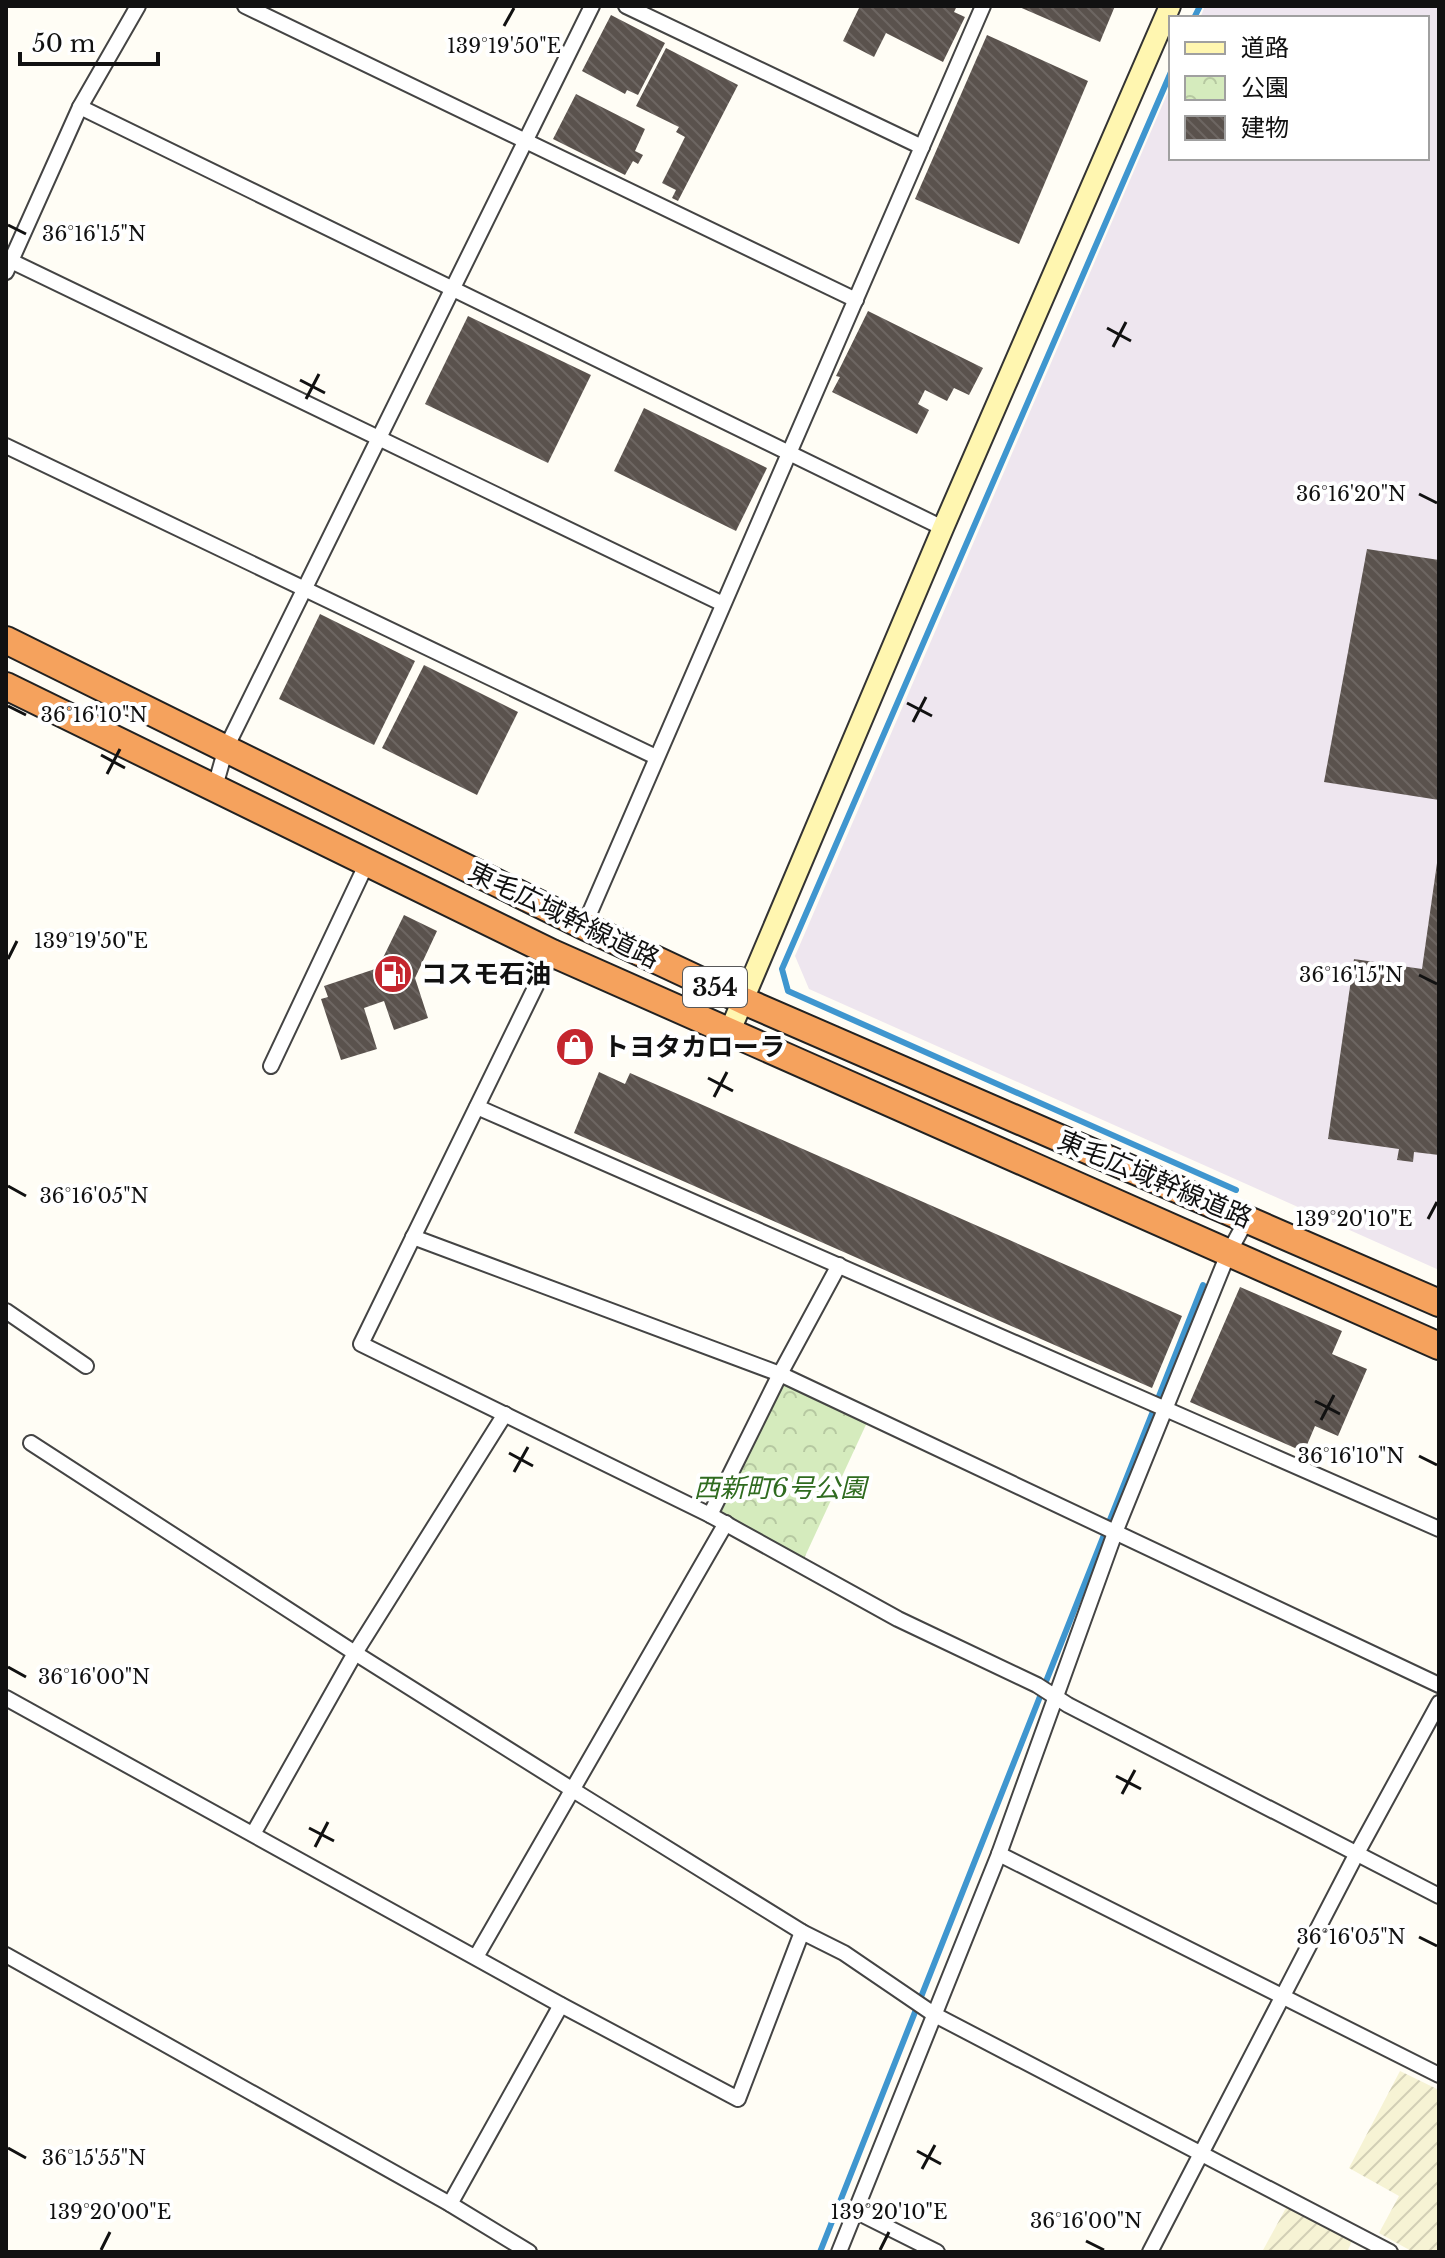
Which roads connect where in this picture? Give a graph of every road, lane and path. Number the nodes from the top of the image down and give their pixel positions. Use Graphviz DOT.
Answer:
graph roads {
  1 [pos="138,6"];
  2 [pos="245,6"];
  3 [pos="592,6"];
  4 [pos="626,6"];
  5 [pos="983,6"];
  6 [pos="1170,6"];
  7 [pos="80,107"];
  8 [pos="525,141"];
  9 [pos="922,147"];
  10 [pos="8,267"];
  11 [pos="452,290"];
  12 [pos="856,300"];
  13 [pos="379,440"];
  14 [pos="6,446"];
  15 [pos="788,453"];
  16 [pos="943,528"];
  17 [pos="303,590"];
  18 [pos="723,604"];
  19 [pos="6,640"];
  20 [pos="6,686"];
  21 [pos="226,748"];
  22 [pos="656,757"];
  23 [pos="214,790"];
  24 [pos="366,865"];
  25 [pos="584,926"];
  26 [pos="552,953"];
  27 [pos="744,1001"];
  28 [pos="729,1033"];
  29 [pos="271,1066"];
  30 [pos="477,1107"];
  31 [pos="1247,1219"];
  32 [pos="413,1237"];
  33 [pos="1228,1254"];
  34 [pos="839,1265"];
  35 [pos="1439,1303"];
  36 [pos="6,1311"];
  37 [pos="1439,1346"];
  38 [pos="86,1366"];
  39 [pos="780,1374"];
  40 [pos="1167,1408"];
  41 [pos="505,1414"];
  42 [pos="31,1443"];
  43 [pos="710,1515"];
  44 [pos="726,1523"];
  45 [pos="1439,1529"];
  46 [pos="1116,1530"];
  47 [pos="355,1653"];
  48 [pos="1439,1685"];
  49 [pos="1054,1696"];
  50 [pos="6,1698"];
  51 [pos="1439,1703"];
  52 [pos="573,1790"];
  53 [pos="253,1834"];
  54 [pos="1357,1853"];
  55 [pos="999,1854"];
  56 [pos="1439,1896"];
  57 [pos="802,1932"];
  58 [pos="6,1955"];
  59 [pos="476,1957"];
  60 [pos="1284,1995"];
  61 [pos="561,2005"];
  62 [pos="935,2015"];
  63 [pos="1439,2075"];
  64 [pos="1200,2155"];
  65 [pos="450,2204"];
  66 [pos="855,2211"];
  67 [pos="529,2252"];
  68 [pos="839,2252"];
  69 [pos="937,2252"];
  70 [pos="1150,2252"];
  71 [pos="1390,2252"];
  1 -- 7 [label="street"];
  2 -- 8 [label="street"];
  3 -- 8 [label="street"];
  4 -- 9 [label="street"];
  5 -- 9 [label="street"];
  6 -- 16 [label="street"];
  7 -- 10 [label="street"];
  7 -- 11 [label="street"];
  8 -- 11 [label="street"];
  8 -- 12 [label="street"];
  9 -- 12 [label="street"];
  10 -- 13 [label="street"];
  11 -- 13 [label="street"];
  11 -- 15 [label="street"];
  12 -- 15 [label="street"];
  13 -- 17 [label="street"];
  13 -- 18 [label="street"];
  14 -- 17 [label="street"];
  15 -- 16 [label="street"];
  15 -- 18 [label="street"];
  16 -- 27 [label="street"];
  17 -- 21 [label="street"];
  17 -- 22 [label="street"];
  18 -- 22 [label="street"];
  19 -- 21 [label="highway, 東毛広域幹線道路 / 354"];
  20 -- 23 [label="highway, 東毛広域幹線道路 / 354"];
  21 -- 23 [label="street"];
  21 -- 25 [label="highway, 東毛広域幹線道路 / 354"];
  22 -- 25 [label="street"];
  23 -- 24 [label="highway, 東毛広域幹線道路 / 354"];
  24 -- 26 [label="highway, 東毛広域幹線道路 / 354"];
  24 -- 29 [label="street"];
  25 -- 27 [label="highway, 東毛広域幹線道路 / 354"];
  26 -- 28 [label="highway, 東毛広域幹線道路 / 354"];
  26 -- 30 [label="street"];
  27 -- 28 [label="street"];
  27 -- 31 [label="highway, 東毛広域幹線道路 / 354"];
  28 -- 33 [label="highway, 東毛広域幹線道路 / 354"];
  30 -- 32 [label="street"];
  30 -- 34 [label="street"];
  31 -- 33 [label="street"];
  31 -- 35 [label="highway, 東毛広域幹線道路 / 354"];
  32 -- 39 [label="street"];
  32 -- 41 [label="street"];
  33 -- 37 [label="highway, 東毛広域幹線道路 / 354"];
  33 -- 40 [label="street"];
  34 -- 39 [label="street"];
  34 -- 40 [label="street"];
  36 -- 38 [label="street"];
  39 -- 43 [label="street"];
  39 -- 46 [label="street"];
  40 -- 45 [label="street"];
  40 -- 46 [label="street"];
  41 -- 43 [label="street"];
  41 -- 47 [label="street"];
  42 -- 47 [label="street"];
  43 -- 44 [label="street"];
  44 -- 49 [label="street"];
  44 -- 52 [label="street"];
  46 -- 48 [label="street"];
  46 -- 49 [label="street"];
  47 -- 52 [label="street"];
  47 -- 53 [label="street"];
  49 -- 54 [label="street"];
  49 -- 55 [label="street"];
  50 -- 53 [label="street"];
  51 -- 54 [label="street"];
  52 -- 57 [label="street"];
  52 -- 59 [label="street"];
  53 -- 59 [label="street"];
  54 -- 56 [label="street"];
  54 -- 60 [label="street"];
  55 -- 60 [label="street"];
  55 -- 62 [label="street"];
  57 -- 61 [label="street"];
  57 -- 62 [label="street"];
  58 -- 65 [label="street"];
  59 -- 61 [label="street"];
  60 -- 63 [label="street"];
  60 -- 64 [label="street"];
  61 -- 65 [label="street"];
  62 -- 64 [label="street"];
  62 -- 66 [label="street"];
  64 -- 70 [label="street"];
  64 -- 71 [label="street"];
  65 -- 67 [label="street"];
  66 -- 68 [label="street"];
  66 -- 69 [label="street"];
}
